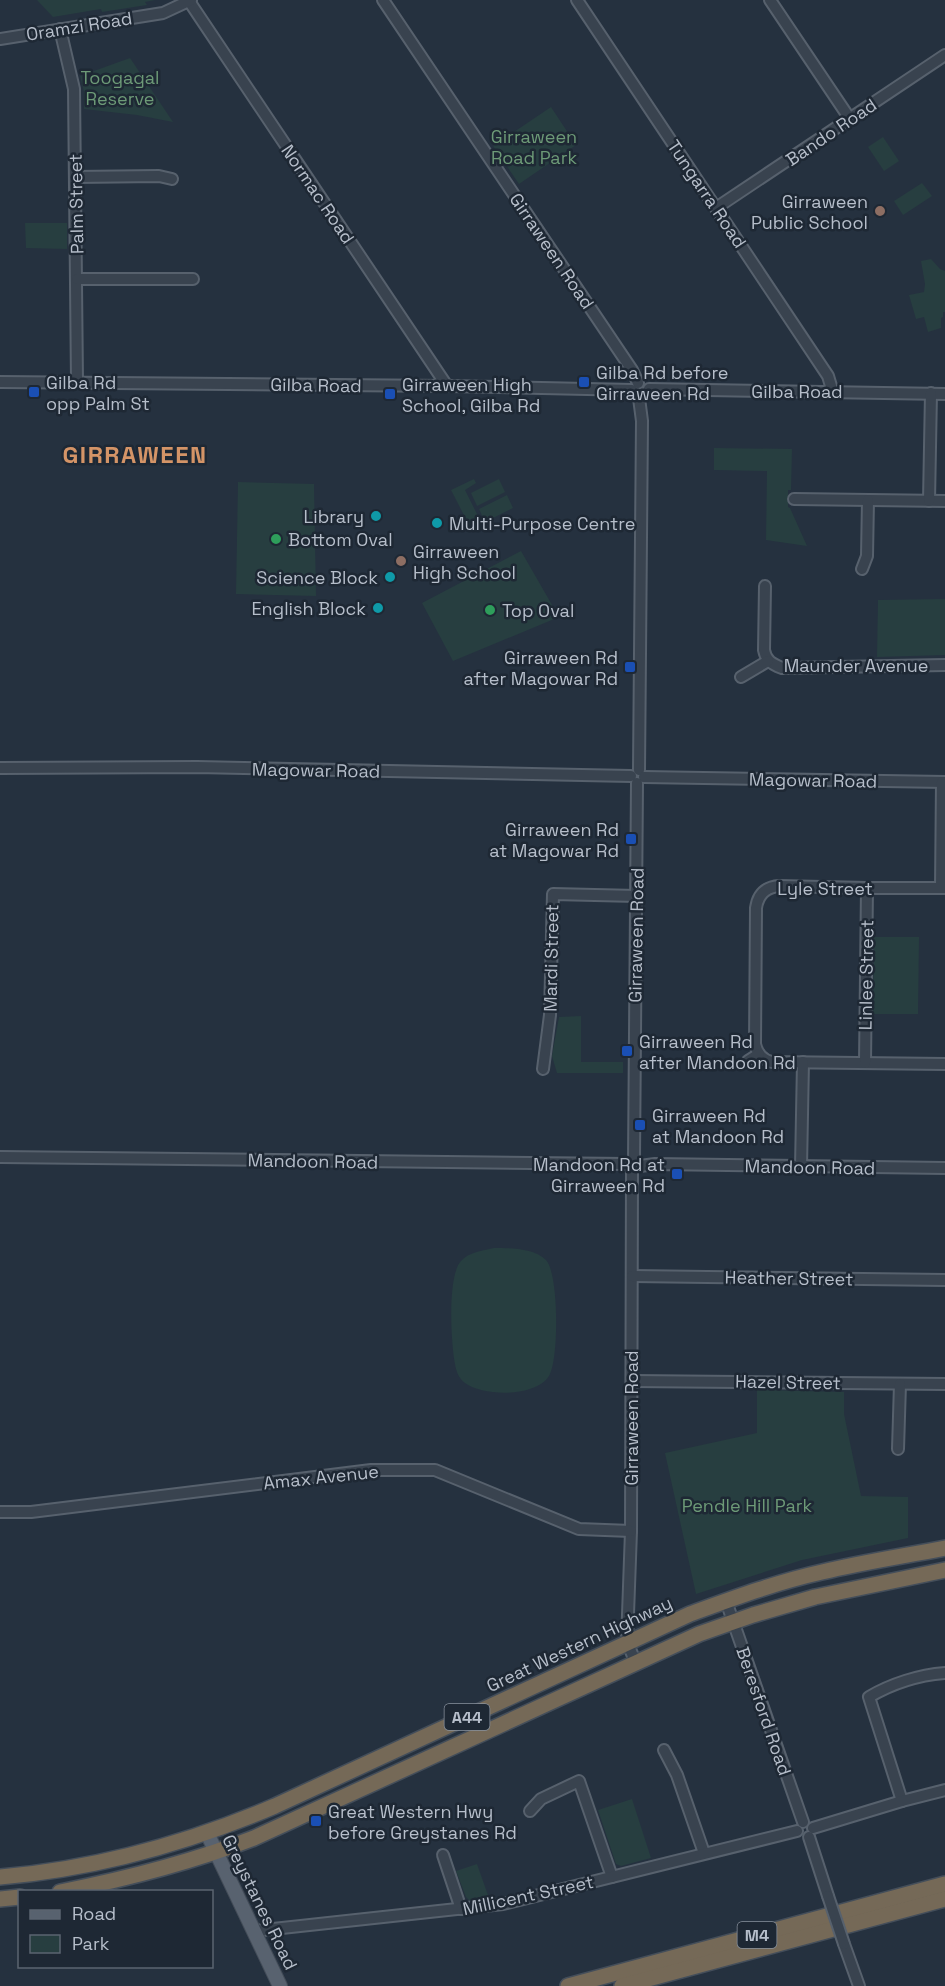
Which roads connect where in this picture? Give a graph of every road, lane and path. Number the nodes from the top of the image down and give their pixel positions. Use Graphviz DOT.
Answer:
graph roads {
  1 [pos="383,0"];
  2 [pos="577,0"];
  3 [pos="770,0"];
  4 [pos="190,1"];
  5 [pos="60,29"];
  6 [pos="0,39"];
  7 [pos="945,55"];
  8 [pos="850,119"];
  9 [pos="75,177"];
  10 [pos="172,179"];
  11 [pos="716,208"];
  12 [pos="77,279"];
  13 [pos="193,279"];
  14 [pos="77,381"];
  15 [pos="0,382"];
  16 [pos="447,386"];
  17 [pos="637,390"];
  18 [pos="831,391"];
  19 [pos="931,393"];
  20 [pos="945,394"];
  21 [pos="794,500"];
  22 [pos="868,500"];
  23 [pos="929,501"];
  24 [pos="945,501"];
  25 [pos="862,569"];
  26 [pos="765,586"];
  27 [pos="768,661"];
  28 [pos="945,665"];
  29 [pos="741,677"];
  30 [pos="0,768"];
  31 [pos="638,777"];
  32 [pos="944,782"];
  33 [pos="867,888"];
  34 [pos="943,888"];
  35 [pos="636,896"];
  36 [pos="759,1054"];
  37 [pos="748,1061"];
  38 [pos="803,1062"];
  39 [pos="865,1063"];
  40 [pos="945,1064"];
  41 [pos="543,1069"];
  42 [pos="0,1157"];
  43 [pos="633,1165"];
  44 [pos="801,1167"];
  45 [pos="945,1168"];
  46 [pos="632,1276"];
  47 [pos="945,1280"];
  48 [pos="632,1381"];
  49 [pos="900,1384"];
  50 [pos="945,1384"];
  51 [pos="898,1449"];
  52 [pos="0,1512"];
  53 [pos="631,1531"];
  54 [pos="945,1548"];
  55 [pos="945,1570"];
  56 [pos="726,1601"];
  57 [pos="733,1622"];
  58 [pos="627,1642"];
  59 [pos="636,1663"];
  60 [pos="945,1673"];
  61 [pos="664,1750"];
  62 [pos="945,1790"];
  63 [pos="902,1801"];
  64 [pos="530,1810"];
  65 [pos="800,1826"];
  66 [pos="207,1833"];
  67 [pos="811,1833"];
  68 [pos="216,1852"];
  69 [pos="704,1853"];
  70 [pos="442,1855"];
  71 [pos="0,1877"];
  72 [pos="612,1877"];
  73 [pos="945,1884"];
  74 [pos="69,1890"];
  75 [pos="18,1897"];
  76 [pos="0,1899"];
  77 [pos="945,1899"];
  78 [pos="461,1909"];
  79 [pos="254,1931"];
  80 [pos="280,1986"];
  81 [pos="568,1986"];
  82 [pos="622,1986"];
  83 [pos="859,1986"];
  1 -- 17 [label="street, Girraween Road"];
  2 -- 11 [label="street, Tungarra Road"];
  3 -- 8 [label="street"];
  4 -- 5 [label="street, Oramzi Road"];
  4 -- 16 [label="street, Normac Road"];
  5 -- 6 [label="street, Oramzi Road"];
  5 -- 9 [label="street, Palm Street"];
  7 -- 8 [label="street, Bando Road"];
  8 -- 11 [label="street, Bando Road"];
  9 -- 10 [label="street"];
  9 -- 12 [label="street, Palm Street"];
  11 -- 18 [label="street, Tungarra Road"];
  12 -- 13 [label="street"];
  12 -- 14 [label="street, Palm Street"];
  14 -- 15 [label="street, Gilba Road"];
  14 -- 16 [label="street, Gilba Road"];
  16 -- 17 [label="street, Gilba Road"];
  17 -- 18 [label="street, Gilba Road"];
  17 -- 31 [label="street, Girraween Road"];
  18 -- 19 [label="street, Gilba Road"];
  19 -- 20 [label="street, Gilba Road"];
  19 -- 23 [label="street"];
  21 -- 22 [label="street"];
  22 -- 23 [label="street"];
  22 -- 25 [label="street"];
  23 -- 24 [label="street"];
  26 -- 27 [label="street, Maunder Avenue"];
  27 -- 28 [label="street, Maunder Avenue"];
  27 -- 29 [label="street, Maunder Avenue"];
  30 -- 31 [label="street, Magowar Road"];
  31 -- 32 [label="street, Magowar Road"];
  31 -- 35 [label="street, Girraween Road"];
  32 -- 34 [label="street"];
  33 -- 34 [label="street, Lyle Street"];
  33 -- 36 [label="street, Lyle Street"];
  33 -- 39 [label="street, Linlee Street"];
  35 -- 41 [label="street, Mardi Street"];
  35 -- 43 [label="street, Girraween Road"];
  36 -- 37 [label="street"];
  36 -- 38 [label="street"];
  38 -- 39 [label="street"];
  38 -- 44 [label="street"];
  39 -- 40 [label="street"];
  42 -- 43 [label="street, Mandoon Road"];
  43 -- 44 [label="street, Mandoon Road"];
  43 -- 46 [label="street, Girraween Road"];
  44 -- 45 [label="street, Mandoon Road"];
  46 -- 47 [label="street, Heather Street"];
  46 -- 48 [label="street, Girraween Road"];
  48 -- 49 [label="street, Hazel Street"];
  48 -- 53 [label="street, Girraween Road"];
  49 -- 50 [label="street, Hazel Street"];
  49 -- 51 [label="street"];
  52 -- 53 [label="street, Amax Avenue"];
  53 -- 58 [label="street, Girraween Road"];
  54 -- 56 [label="highway, Great Western Highway / A44"];
  55 -- 57 [label="highway, A44"];
  56 -- 57 [label="street, Beresford Road"];
  56 -- 58 [label="highway, Great Western Highway / A44"];
  57 -- 59 [label="highway, A44"];
  57 -- 65 [label="street, Beresford Road"];
  58 -- 59 [label="street, Girraween Road"];
  58 -- 66 [label="highway, Great Western Highway / A44"];
  59 -- 68 [label="highway, A44"];
  60 -- 63 [label="street"];
  61 -- 69 [label="street"];
  62 -- 63 [label="street"];
  63 -- 67 [label="street"];
  64 -- 72 [label="street"];
  65 -- 67 [label="street"];
  65 -- 69 [label="street, Millicent Street"];
  66 -- 68 [label="main road, Greystanes Road"];
  66 -- 71 [label="highway, Great Western Highway / A44"];
  67 -- 83 [label="street, bridge"];
  68 -- 74 [label="highway, A44"];
  68 -- 79 [label="main road, Greystanes Road"];
  69 -- 72 [label="street, Millicent Street"];
  70 -- 78 [label="street"];
  72 -- 78 [label="street, Millicent Street"];
  73 -- 81 [label="highway, M4"];
  75 -- 76 [label="highway"];
  77 -- 82 [label="highway, M4"];
  78 -- 79 [label="street, Millicent Street"];
  79 -- 80 [label="main road, Greystanes Road"];
}
